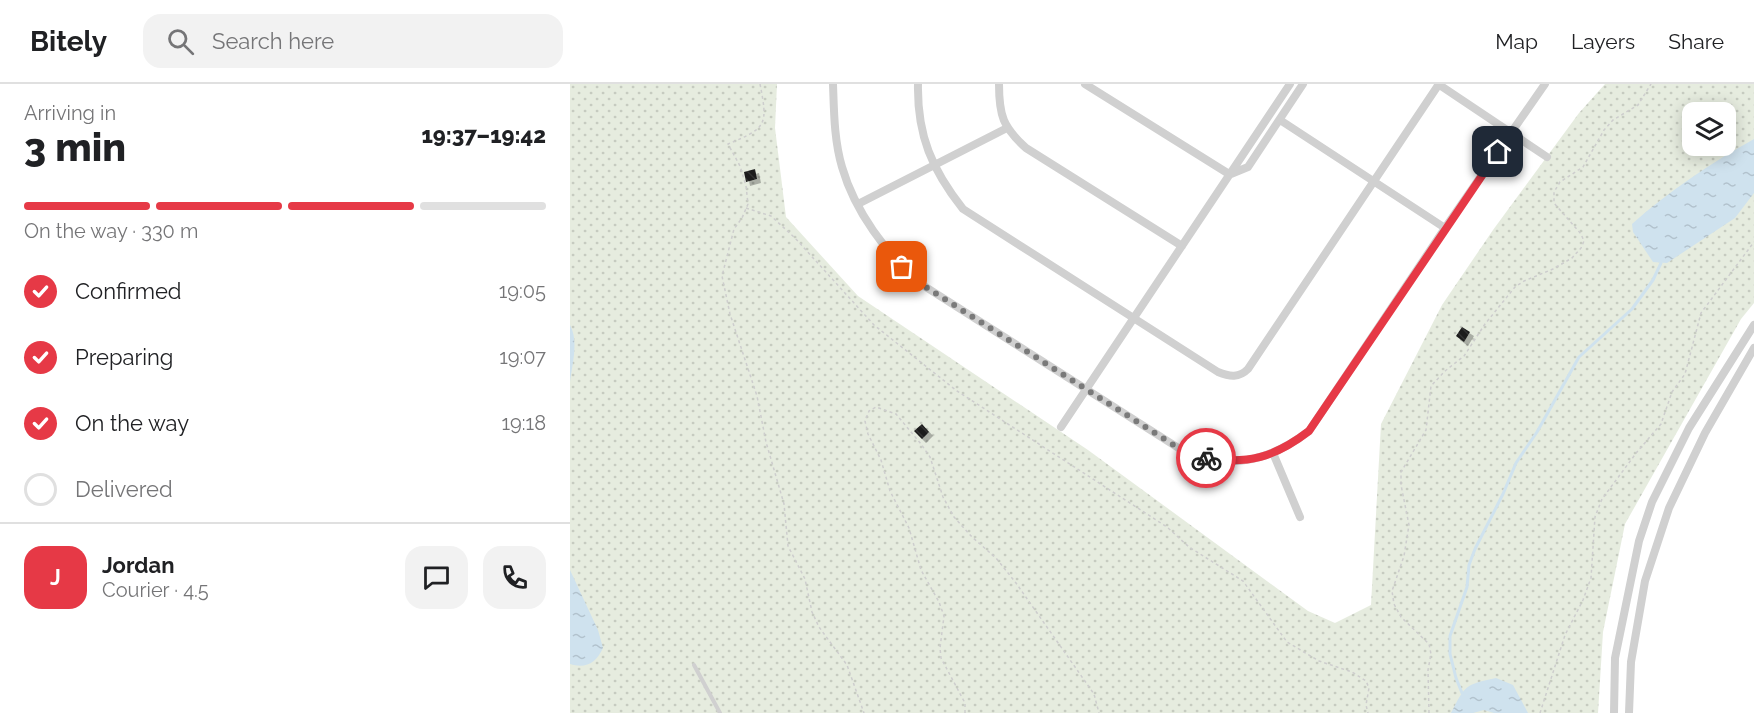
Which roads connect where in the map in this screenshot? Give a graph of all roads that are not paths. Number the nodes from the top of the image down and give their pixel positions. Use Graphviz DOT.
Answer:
graph roads {
  1 [pos="833,84"];
  2 [pos="918,84"];
  3 [pos="999,84"];
  4 [pos="1085,84"];
  5 [pos="1290,84"];
  6 [pos="1303,84"];
  7 [pos="1439,84"];
  8 [pos="1545,84"];
  9 [pos="1280,120"];
  10 [pos="1007,128"];
  11 [pos="1511,132"];
  12 [pos="1547,157"];
  13 [pos="934,165"];
  14 [pos="1229,174"];
  15 [pos="1374,181"];
  16 [pos="858,204"];
  17 [pos="1445,228"];
  18 [pos="1182,246"];
  19 [pos="1134,318"];
  20 [pos="1754,325"];
  21 [pos="1754,348"];
  22 [pos="1086,389"];
  23 [pos="1061,427"];
  24 [pos="1274,453"];
  25 [pos="1300,517"];
  26 [pos="694,665"];
  27 [pos="720,713"];
  28 [pos="1614,713"];
  29 [pos="1629,713"];
  1 -- 16 [label="street"];
  2 -- 13 [label="street"];
  3 -- 10 [label="street"];
  4 -- 14 [label="street"];
  5 -- 14 [label="street"];
  6 -- 9 [label="street"];
  7 -- 11 [label="street"];
  7 -- 15 [label="street"];
  8 -- 11 [label="street"];
  9 -- 14 [label="street"];
  9 -- 15 [label="street"];
  10 -- 13 [label="street"];
  10 -- 18 [label="street"];
  11 -- 12 [label="street"];
  11 -- 17 [label="street"];
  13 -- 16 [label="street"];
  13 -- 19 [label="street"];
  14 -- 18 [label="street"];
  15 -- 17 [label="street"];
  15 -- 19 [label="street"];
  16 -- 22 [label="street"];
  17 -- 24 [label="street"];
  18 -- 19 [label="street"];
  19 -- 22 [label="street"];
  20 -- 28 [label="street"];
  21 -- 29 [label="street"];
  22 -- 23 [label="street"];
  22 -- 24 [label="street"];
  24 -- 25 [label="street"];
  26 -- 27 [label="lane"];
}
